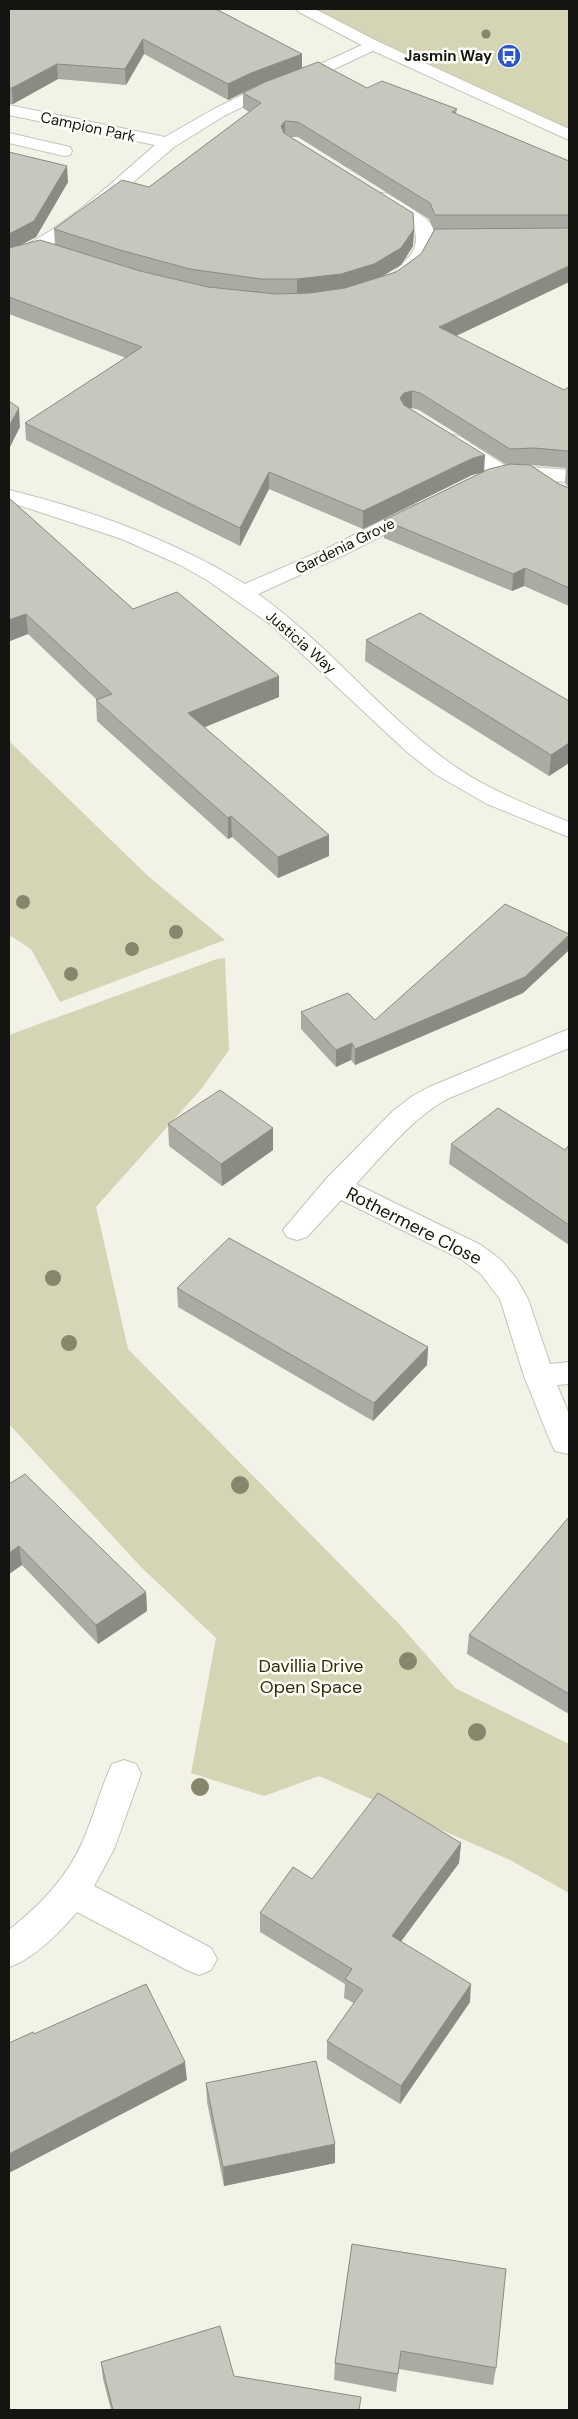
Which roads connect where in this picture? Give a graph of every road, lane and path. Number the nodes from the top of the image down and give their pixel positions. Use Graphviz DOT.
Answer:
graph roads {
  1 [pos="304,9"];
  2 [pos="373,45"];
  3 [pos="9,110"];
  4 [pos="569,135"];
  5 [pos="9,138"];
  6 [pos="168,143"];
  7 [pos="64,151"];
  8 [pos="371,192"];
  9 [pos="426,238"];
  10 [pos="445,238"];
  11 [pos="38,247"];
  12 [pos="56,253"];
  13 [pos="9,259"];
  14 [pos="385,285"];
  15 [pos="436,430"];
  16 [pos="505,474"];
  17 [pos="480,481"];
  18 [pos="566,484"];
  19 [pos="9,496"];
  20 [pos="434,502"];
  21 [pos="243,593"];
  22 [pos="569,830"];
  23 [pos="569,1038"];
  24 [pos="336,1186"];
  25 [pos="297,1230"];
  26 [pos="569,1373"];
  27 [pos="538,1376"];
  28 [pos="566,1443"];
  29 [pos="124,1774"];
  30 [pos="72,1892"];
  31 [pos="9,1951"];
  32 [pos="200,1959"];
  1 -- 2 [label="street"];
  2 -- 4 [label="street"];
  2 -- 6 [label="street"];
  3 -- 6 [label="street, Campion Park"];
  5 -- 7 [label="street"];
  6 -- 11 [label="street"];
  8 -- 9 [label="street"];
  9 -- 10 [label="street"];
  9 -- 14 [label="street"];
  11 -- 12 [label="street"];
  11 -- 13 [label="street"];
  15 -- 16 [label="street"];
  16 -- 17 [label="street"];
  16 -- 18 [label="street"];
  19 -- 21 [label="street, Justicia Way"];
  20 -- 21 [label="street, Gardenia Grove"];
  21 -- 22 [label="street, Justicia Way"];
  23 -- 24 [label="street, Rothermere Close"];
  24 -- 25 [label="street, Rothermere Close"];
  24 -- 27 [label="street, Rothermere Close"];
  26 -- 27 [label="street"];
  27 -- 28 [label="street, Rothermere Close"];
  29 -- 30 [label="street"];
  30 -- 31 [label="street"];
  30 -- 32 [label="street"];
}
